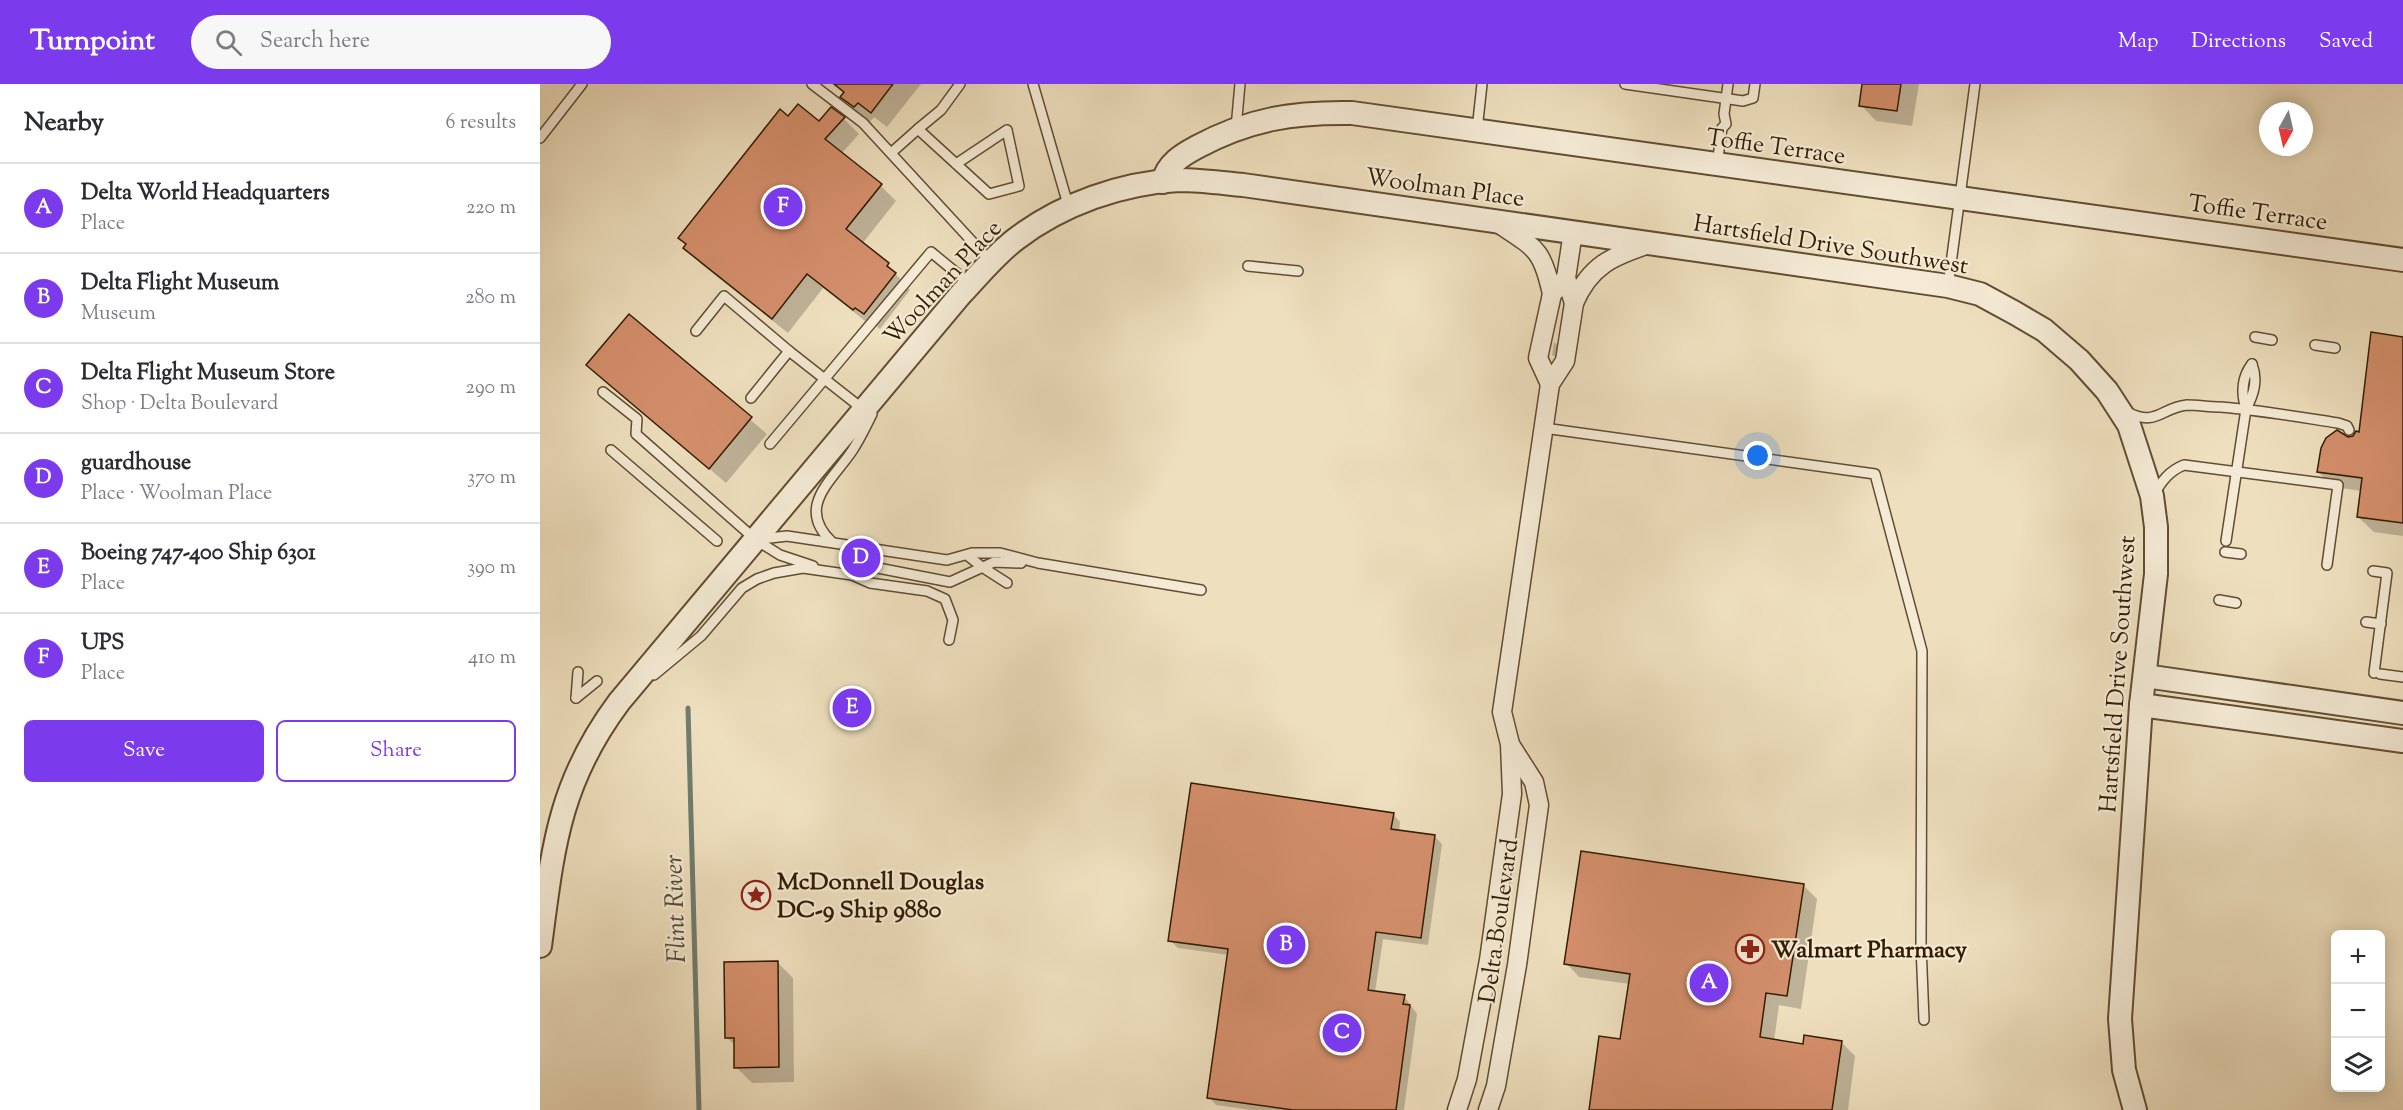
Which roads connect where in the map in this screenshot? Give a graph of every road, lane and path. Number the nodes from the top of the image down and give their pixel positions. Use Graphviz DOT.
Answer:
graph roads {
  1 [pos="582,84"];
  2 [pos="812,84"];
  3 [pos="960,84"];
  4 [pos="1034,84"];
  5 [pos="1240,84"];
  6 [pos="1482,84"];
  7 [pos="1624,84"];
  8 [pos="1728,84"];
  9 [pos="1755,84"];
  10 [pos="1975,84"];
  11 [pos="1726,99"];
  12 [pos="1236,128"];
  13 [pos="918,129"];
  14 [pos="1477,130"];
  15 [pos="540,138"];
  16 [pos="891,153"];
  17 [pos="956,164"];
  18 [pos="1717,165"];
  19 [pos="1163,182"];
  20 [pos="1961,198"];
  21 [pos="1069,208"];
  22 [pos="1496,222"];
  23 [pos="1573,232"];
  24 [pos="1651,244"];
  25 [pos="2403,260"];
  26 [pos="991,262"];
  27 [pos="1248,266"];
  28 [pos="1298,271"];
  29 [pos="1566,278"];
  30 [pos="970,284"];
  31 [pos="1947,286"];
  32 [pos="1552,294"];
  33 [pos="1574,303"];
  34 [pos="696,331"];
  35 [pos="2255,337"];
  36 [pos="2272,340"];
  37 [pos="2315,345"];
  38 [pos="2335,348"];
  39 [pos="789,351"];
  40 [pos="892,377"];
  41 [pos="823,379"];
  42 [pos="2255,382"];
  43 [pos="2267,383"];
  44 [pos="1550,384"];
  45 [pos="603,392"];
  46 [pos="751,398"];
  47 [pos="2117,406"];
  48 [pos="2246,409"];
  49 [pos="864,410"];
  50 [pos="1544,428"];
  51 [pos="2349,430"];
  52 [pos="770,444"];
  53 [pos="611,450"];
  54 [pos="2237,470"];
  55 [pos="2343,476"];
  56 [pos="2338,485"];
  57 [pos="2152,496"];
  58 [pos="756,540"];
  59 [pos="717,541"];
  60 [pos="2226,541"];
  61 [pos="832,542"];
  62 [pos="2225,552"];
  63 [pos="2241,554"];
  64 [pos="967,555"];
  65 [pos="1038,563"];
  66 [pos="2327,566"];
  67 [pos="982,567"];
  68 [pos="827,571"];
  69 [pos="2373,571"];
  70 [pos="852,575"];
  71 [pos="1007,583"];
  72 [pos="1201,590"];
  73 [pos="2219,600"];
  74 [pos="2236,603"];
  75 [pos="2366,622"];
  76 [pos="2381,624"];
  77 [pos="949,640"];
  78 [pos="578,672"];
  79 [pos="2145,676"];
  80 [pos="2403,677"];
  81 [pos="597,681"];
  82 [pos="2141,705"];
  83 [pos="613,710"];
  84 [pos="2401,713"];
  85 [pos="2400,741"];
  86 [pos="1510,744"];
  87 [pos="540,946"];
  88 [pos="1924,1020"];
  89 [pos="1457,1110"];
  90 [pos="1488,1110"];
  91 [pos="2135,1110"];
  1 -- 15 [label="lane"];
  2 -- 16 [label="lane"];
  3 -- 13 [label="lane"];
  4 -- 21 [label="lane"];
  5 -- 12 [label="lane"];
  6 -- 14 [label="lane"];
  7 -- 11 [label="lane"];
  8 -- 11 [label="lane"];
  9 -- 11 [label="lane"];
  10 -- 20 [label="lane"];
  11 -- 18 [label="lane"];
  12 -- 14 [label="street, Toffie Terrace"];
  12 -- 19 [label="street, Toffie Terrace"];
  13 -- 16 [label="lane"];
  13 -- 17 [label="lane"];
  14 -- 18 [label="street, Toffie Terrace"];
  16 -- 26 [label="lane"];
  17 -- 17 [label="lane"];
  18 -- 20 [label="street, Toffie Terrace"];
  19 -- 21 [label="street, Woolman Place"];
  19 -- 22 [label="street, Woolman Place"];
  20 -- 25 [label="street, Toffie Terrace"];
  20 -- 31 [label="lane"];
  21 -- 26 [label="street, Woolman Place"];
  22 -- 23 [label="street, Woolman Place"];
  22 -- 32 [label="street"];
  23 -- 24 [label="street, Hartsfield Drive Southwest"];
  23 -- 29 [label="street, Delta Boulevard"];
  24 -- 31 [label="street, Hartsfield Drive Southwest"];
  24 -- 33 [label="street"];
  26 -- 30 [label="street, Woolman Place"];
  27 -- 28 [label="lane"];
  29 -- 32 [label="street"];
  29 -- 33 [label="street, Delta Boulevard"];
  30 -- 40 [label="street, Woolman Place"];
  30 -- 41 [label="lane"];
  31 -- 47 [label="street, Hartsfield Drive Southwest"];
  32 -- 44 [label="street"];
  33 -- 44 [label="street, Delta Boulevard"];
  34 -- 39 [label="lane"];
  35 -- 36 [label="lane"];
  37 -- 38 [label="lane"];
  39 -- 41 [label="lane"];
  39 -- 46 [label="lane"];
  40 -- 49 [label="street, Woolman Place"];
  40 -- 61 [label="lane"];
  41 -- 49 [label="lane"];
  41 -- 52 [label="lane"];
  42 -- 43 [label="lane"];
  42 -- 48 [label="lane"];
  42 -- 48 [label="lane"];
  44 -- 50 [label="street, Delta Boulevard"];
  45 -- 58 [label="lane"];
  47 -- 48 [label="lane"];
  47 -- 57 [label="street, Hartsfield Drive Southwest"];
  48 -- 51 [label="lane"];
  48 -- 54 [label="lane"];
  49 -- 58 [label="street, Woolman Place"];
  50 -- 86 [label="street, Delta Boulevard"];
  50 -- 88 [label="lane"];
  53 -- 59 [label="lane"];
  54 -- 56 [label="lane"];
  54 -- 57 [label="lane"];
  54 -- 60 [label="lane"];
  55 -- 56 [label="lane"];
  56 -- 66 [label="lane"];
  57 -- 79 [label="street, Hartsfield Drive Southwest"];
  58 -- 61 [label="lane"];
  58 -- 68 [label="lane"];
  58 -- 83 [label="street, Woolman Place"];
  61 -- 64 [label="lane"];
  62 -- 63 [label="lane"];
  64 -- 65 [label="lane"];
  64 -- 67 [label="lane"];
  65 -- 67 [label="lane"];
  65 -- 72 [label="lane"];
  67 -- 70 [label="lane"];
  67 -- 71 [label="lane"];
  68 -- 70 [label="lane"];
  68 -- 83 [label="lane"];
  69 -- 76 [label="lane"];
  70 -- 77 [label="lane"];
  73 -- 74 [label="lane"];
  75 -- 76 [label="lane"];
  76 -- 80 [label="lane"];
  78 -- 81 [label="lane"];
  79 -- 82 [label="street, Hartsfield Drive Southwest"];
  79 -- 84 [label="street"];
  82 -- 85 [label="street"];
  82 -- 91 [label="street, Hartsfield Drive Southwest"];
  83 -- 87 [label="street, Woolman Place"];
  84 -- 85 [label="street"];
  86 -- 89 [label="street, Delta Boulevard"];
  86 -- 90 [label="street, Delta Boulevard"];
}
